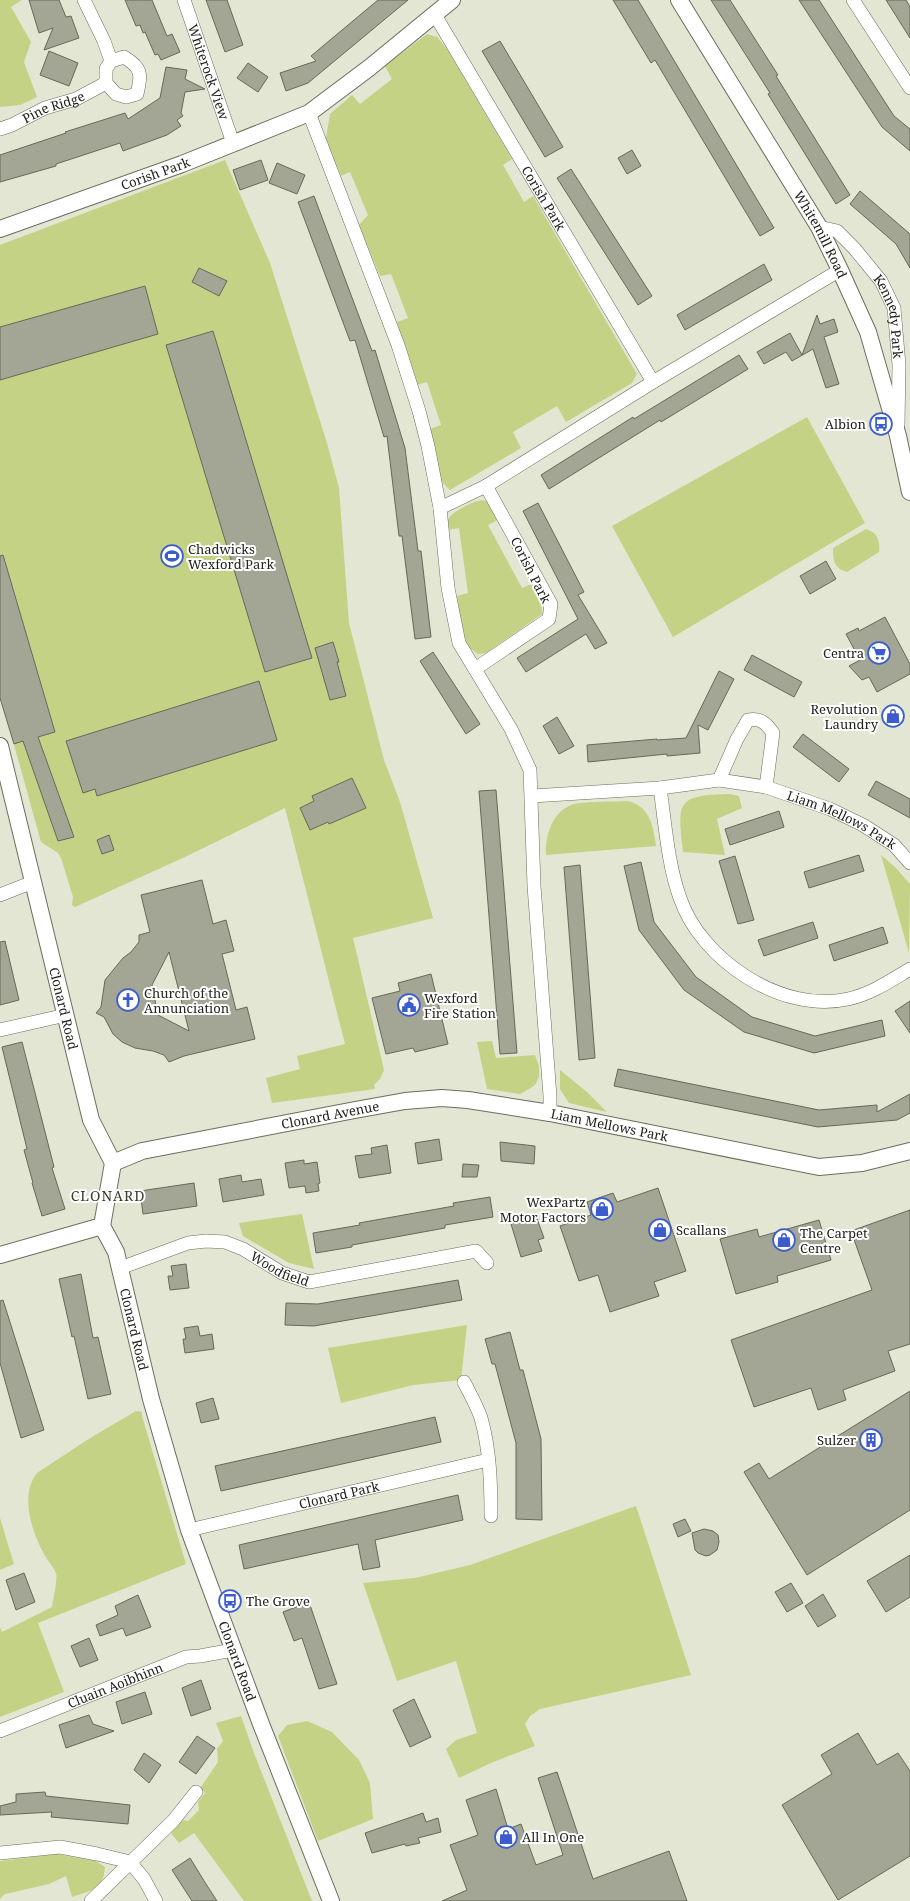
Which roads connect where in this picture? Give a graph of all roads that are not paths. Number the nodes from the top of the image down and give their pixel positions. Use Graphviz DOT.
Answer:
graph roads {
  1 [pos="84,0"];
  2 [pos="184,0"];
  3 [pos="452,0"];
  4 [pos="679,0"];
  5 [pos="854,0"];
  6 [pos="435,15"];
  7 [pos="110,61"];
  8 [pos="106,83"];
  9 [pos="910,88"];
  10 [pos="309,113"];
  11 [pos="0,129"];
  12 [pos="234,143"];
  13 [pos="819,227"];
  14 [pos="0,229"];
  15 [pos="840,270"];
  16 [pos="653,382"];
  17 [pos="898,436"];
  18 [pos="486,486"];
  19 [pos="910,492"];
  20 [pos="440,508"];
  21 [pos="474,669"];
  22 [pos="0,746"];
  23 [pos="719,780"];
  24 [pos="766,787"];
  25 [pos="660,788"];
  26 [pos="532,796"];
  27 [pos="910,862"];
  28 [pos="33,882"];
  29 [pos="0,895"];
  30 [pos="910,969"];
  31 [pos="66,1015"];
  32 [pos="0,1030"];
  33 [pos="550,1113"];
  34 [pos="910,1151"];
  35 [pos="113,1162"];
  36 [pos="102,1226"];
  37 [pos="0,1255"];
  38 [pos="487,1263"];
  39 [pos="120,1268"];
  40 [pos="464,1382"];
  41 [pos="488,1460"];
  42 [pos="491,1516"];
  43 [pos="189,1530"];
  44 [pos="233,1650"];
  45 [pos="0,1731"];
  46 [pos="196,1792"];
  47 [pos="0,1853"];
  48 [pos="130,1862"];
  49 [pos="91,1901"];
  50 [pos="156,1901"];
  51 [pos="331,1901"];
  1 -- 7 [label="street"];
  2 -- 12 [label="street, Whiterock View"];
  3 -- 6 [label="street, Corish Park"];
  4 -- 13 [label="street, Whitemill Road"];
  5 -- 9 [label="street"];
  6 -- 10 [label="street, Corish Park"];
  6 -- 16 [label="street, Corish Park"];
  7 -- 8 [label="street"];
  7 -- 8 [label="street"];
  8 -- 11 [label="street, Pine Ridge"];
  10 -- 12 [label="street, Corish Park"];
  10 -- 20 [label="street"];
  12 -- 14 [label="street, Corish Park"];
  13 -- 15 [label="street, Whitemill Road"];
  13 -- 17 [label="street, Kennedy Park"];
  15 -- 16 [label="street"];
  15 -- 17 [label="street, Whitemill Road"];
  16 -- 18 [label="street"];
  17 -- 19 [label="street, Whitemill Road"];
  18 -- 20 [label="street"];
  18 -- 21 [label="street, Corish Park"];
  20 -- 21 [label="street"];
  21 -- 26 [label="street, Liam Mellows Park"];
  22 -- 28 [label="street, Clonard Road"];
  23 -- 24 [label="street, Liam Mellows Park"];
  23 -- 24 [label="street"];
  23 -- 25 [label="street, Liam Mellows Park"];
  24 -- 27 [label="street, Liam Mellows Park"];
  25 -- 26 [label="street, Liam Mellows Park"];
  25 -- 30 [label="street"];
  26 -- 33 [label="street, Liam Mellows Park"];
  28 -- 29 [label="street"];
  28 -- 31 [label="street, Clonard Road"];
  31 -- 32 [label="street"];
  31 -- 35 [label="street, Clonard Road"];
  33 -- 34 [label="street, Liam Mellows Park"];
  33 -- 35 [label="street, Clonard Avenue"];
  35 -- 36 [label="street"];
  36 -- 37 [label="street"];
  36 -- 39 [label="street, Clonard Road"];
  38 -- 39 [label="street, Woodfield"];
  39 -- 43 [label="street, Clonard Road"];
  40 -- 41 [label="street"];
  41 -- 42 [label="street"];
  41 -- 43 [label="street, Clonard Park"];
  43 -- 44 [label="street, Clonard Road"];
  44 -- 45 [label="street, Cluain Aoibhinn"];
  44 -- 51 [label="street, Clonard Road"];
  46 -- 48 [label="street"];
  47 -- 48 [label="street"];
  48 -- 49 [label="street"];
  48 -- 50 [label="street"];
}
